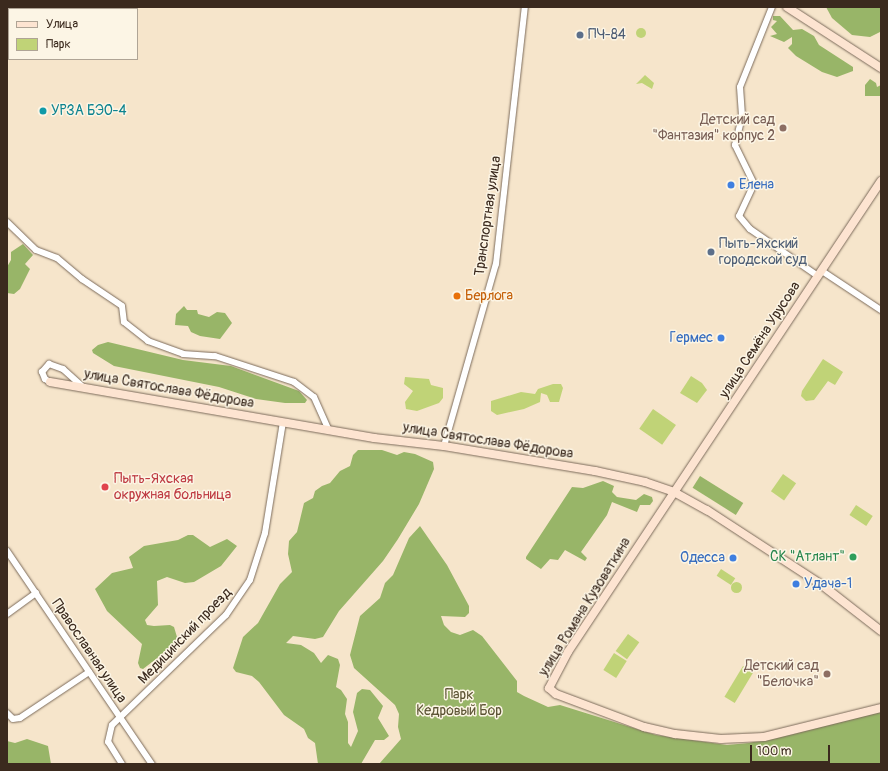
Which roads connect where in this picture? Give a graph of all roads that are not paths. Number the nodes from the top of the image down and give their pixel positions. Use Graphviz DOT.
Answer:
graph roads {
  1 [pos="525,7"];
  2 [pos="772,7"];
  3 [pos="787,7"];
  4 [pos="881,68"];
  5 [pos="881,181"];
  6 [pos="7,222"];
  7 [pos="820,274"];
  8 [pos="881,310"];
  9 [pos="50,382"];
  10 [pos="84,387"];
  11 [pos="283,422"];
  12 [pos="329,430"];
  13 [pos="444,446"];
  14 [pos="674,492"];
  15 [pos="7,551"];
  16 [pos="36,593"];
  17 [pos="7,614"];
  18 [pos="881,631"];
  19 [pos="89,672"];
  20 [pos="881,708"];
  21 [pos="7,713"];
  22 [pos="120,719"];
  23 [pos="122,764"];
  24 [pos="152,764"];
  1 -- 13 [label="street, Транспортная улица"];
  2 -- 7 [label="street"];
  3 -- 4 [label="street"];
  5 -- 7 [label="street, улица Семёна Урусова"];
  6 -- 12 [label="street"];
  7 -- 8 [label="street"];
  7 -- 14 [label="street, улица Семёна Урусова"];
  9 -- 10 [label="street, улица Святослава Фёдорова"];
  9 -- 10 [label="street"];
  10 -- 11 [label="street, улица Святослава Фёдорова"];
  11 -- 12 [label="street, улица Святослава Фёдорова"];
  11 -- 22 [label="street, Медицинский проезд"];
  12 -- 13 [label="street, улица Святослава Фёдорова"];
  13 -- 14 [label="street, улица Святослава Фёдорова"];
  14 -- 18 [label="street, улица Святослава Фёдорова"];
  14 -- 20 [label="street, улица Романа Кузоваткина"];
  15 -- 16 [label="street, Православная улица"];
  16 -- 17 [label="street"];
  16 -- 19 [label="street, Православная улица"];
  19 -- 21 [label="street"];
  19 -- 22 [label="street, Православная улица"];
  22 -- 23 [label="street, Медицинский проезд"];
  22 -- 24 [label="street, Православная улица"];
}
